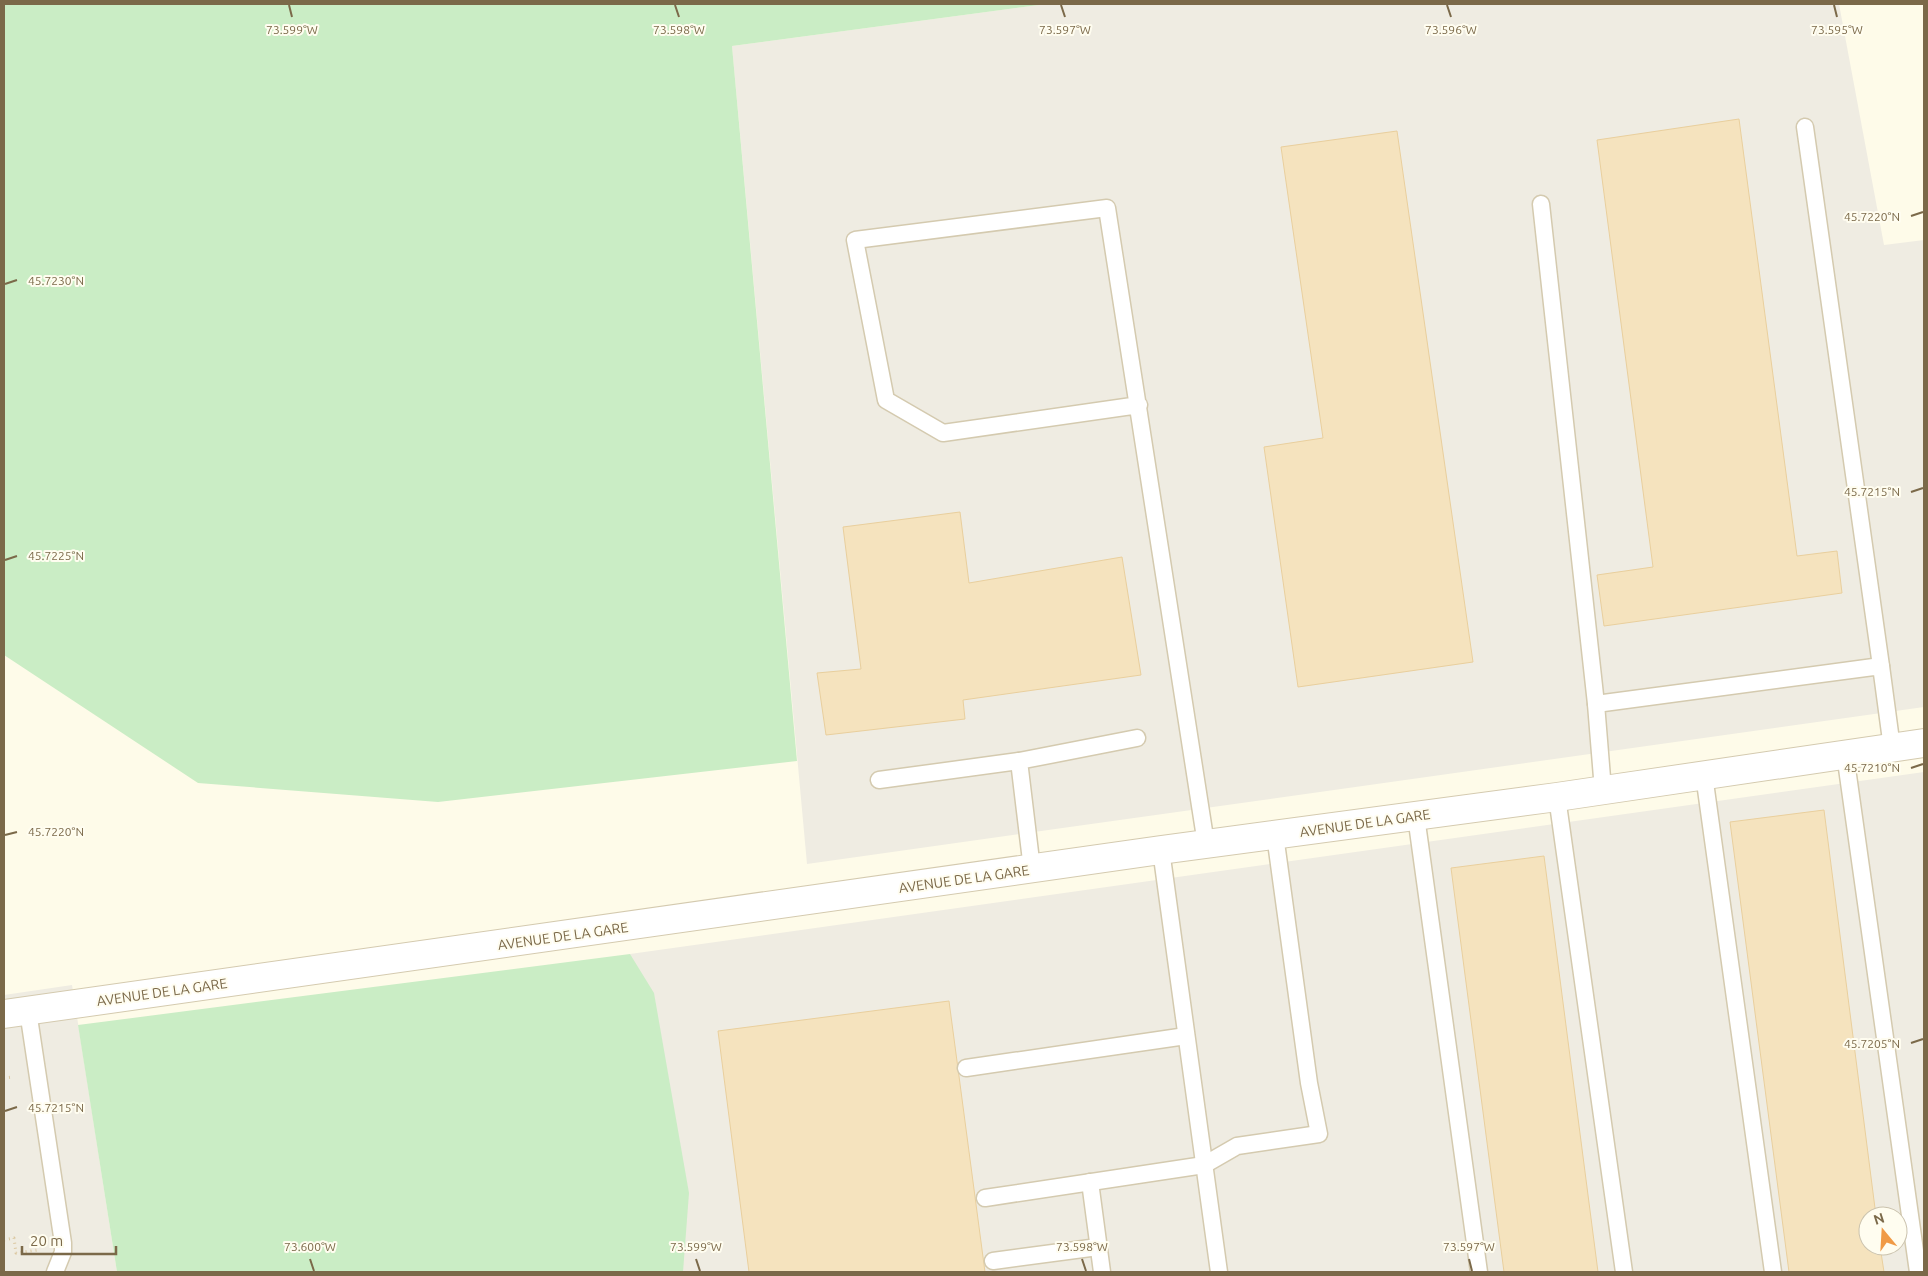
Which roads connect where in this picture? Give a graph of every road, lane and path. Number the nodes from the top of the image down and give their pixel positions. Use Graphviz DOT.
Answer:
graph roads {
  1 [pos="1805,127"];
  2 [pos="1541,204"];
  3 [pos="1139,405"];
  4 [pos="1881,666"];
  5 [pos="1596,704"];
  6 [pos="1137,738"];
  7 [pos="1924,743"];
  8 [pos="1892,748"];
  9 [pos="1845,754"];
  10 [pos="1019,761"];
  11 [pos="1704,775"];
  12 [pos="879,780"];
  13 [pos="1604,790"];
  14 [pos="1557,797"];
  15 [pos="1416,816"];
  16 [pos="1275,835"];
  17 [pos="1206,844"];
  18 [pos="1161,850"];
  19 [pos="1032,869"];
  20 [pos="16,1013"];
  21 [pos="1186,1036"];
  22 [pos="966,1068"];
  23 [pos="1204,1165"];
  24 [pos="1090,1182"];
  25 [pos="985,1198"];
  26 [pos="4,1240"];
  27 [pos="1098,1247"];
  28 [pos="44,1249"];
  29 [pos="993,1261"];
  30 [pos="55,1272"];
  31 [pos="1102,1272"];
  32 [pos="1219,1272"];
  33 [pos="1479,1272"];
  34 [pos="1624,1272"];
  35 [pos="1773,1272"];
  36 [pos="1918,1272"];
  1 -- 4 [label="lane"];
  2 -- 5 [label="lane"];
  3 -- 3 [label="lane"];
  3 -- 17 [label="lane"];
  4 -- 5 [label="lane"];
  4 -- 8 [label="lane"];
  5 -- 13 [label="lane"];
  6 -- 10 [label="lane"];
  7 -- 8 [label="street, AVENUE DE LA GARE"];
  8 -- 9 [label="street, AVENUE DE LA GARE"];
  9 -- 11 [label="street, AVENUE DE LA GARE"];
  9 -- 36 [label="lane"];
  10 -- 12 [label="lane"];
  10 -- 19 [label="lane"];
  11 -- 13 [label="street, AVENUE DE LA GARE"];
  11 -- 35 [label="lane"];
  13 -- 14 [label="street, AVENUE DE LA GARE"];
  14 -- 15 [label="street, AVENUE DE LA GARE"];
  14 -- 34 [label="lane"];
  15 -- 16 [label="street, AVENUE DE LA GARE"];
  15 -- 33 [label="lane"];
  16 -- 17 [label="street, AVENUE DE LA GARE"];
  16 -- 23 [label="lane"];
  17 -- 18 [label="street, AVENUE DE LA GARE"];
  18 -- 19 [label="street, AVENUE DE LA GARE"];
  18 -- 21 [label="lane"];
  19 -- 20 [label="street, AVENUE DE LA GARE"];
  20 -- 30 [label="lane"];
  21 -- 22 [label="lane"];
  21 -- 23 [label="lane"];
  23 -- 24 [label="lane"];
  23 -- 32 [label="lane"];
  24 -- 25 [label="lane"];
  24 -- 27 [label="lane"];
  26 -- 28 [label="path"];
  27 -- 29 [label="lane"];
  27 -- 31 [label="lane"];
}
